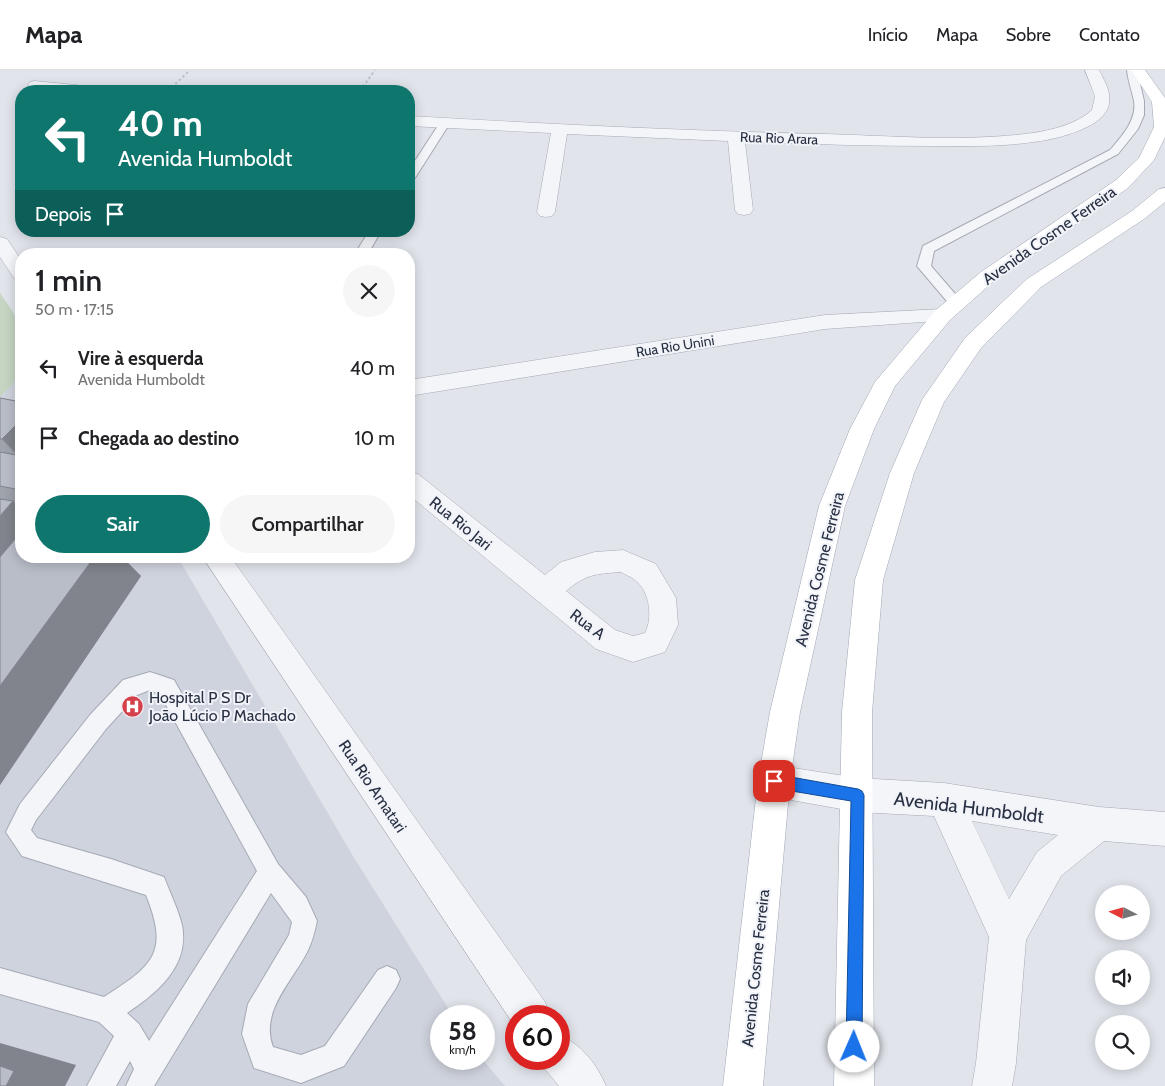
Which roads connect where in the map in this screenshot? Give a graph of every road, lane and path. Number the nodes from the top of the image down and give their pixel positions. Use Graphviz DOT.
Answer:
graph roads {
  1 [pos="190,70"];
  2 [pos="375,70"];
  3 [pos="1092,70"];
  4 [pos="1132,70"];
  5 [pos="1138,70"];
  6 [pos="174,85"];
  7 [pos="364,85"];
  8 [pos="415,121"];
  9 [pos="445,123"];
  10 [pos="560,130"];
  11 [pos="736,136"];
  12 [pos="415,170"];
  13 [pos="1165,192"];
  14 [pos="744,210"];
  15 [pos="546,212"];
  16 [pos="371,237"];
  17 [pos="0,243"];
  18 [pos="365,248"];
  19 [pos="15,265"];
  20 [pos="950,309"];
  21 [pos="415,387"];
  22 [pos="415,486"];
  23 [pos="220,563"];
  24 [pos="546,591"];
  25 [pos="774,781"];
  26 [pos="858,795"];
  27 [pos="944,800"];
  28 [pos="1099,824"];
  29 [pos="1165,828"];
  30 [pos="270,872"];
  31 [pos="1008,936"];
  32 [pos="387,979"];
  33 [pos="0,981"];
  34 [pos="523,1005"];
  35 [pos="106,1011"];
  36 [pos="130,1033"];
  37 [pos="570,1068"];
  38 [pos="144,1077"];
  39 [pos="101,1086"];
  40 [pos="586,1086"];
  41 [pos="743,1086"];
  42 [pos="854,1086"];
  43 [pos="992,1086"];
  1 -- 6 [label="path"];
  2 -- 7 [label="path"];
  3 -- 11 [label="street, Rua Rio Arara"];
  4 -- 20 [label="lane"];
  5 -- 20 [label="main road, Avenida Cosme Ferreira"];
  8 -- 9 [label="street, Rua Rio Arara"];
  9 -- 10 [label="street, Rua Rio Arara"];
  9 -- 12 [label="lane"];
  10 -- 11 [label="street, Rua Rio Arara"];
  10 -- 15 [label="street"];
  11 -- 14 [label="street"];
  13 -- 26 [label="main road, Avenida Cosme Ferreira"];
  16 -- 18 [label="lane"];
  17 -- 19 [label="street"];
  20 -- 21 [label="street, Rua Rio Unini"];
  20 -- 25 [label="main road, Avenida Cosme Ferreira"];
  22 -- 24 [label="street, Rua Rio Jari"];
  23 -- 34 [label="street, Rua Rio Amatari"];
  25 -- 26 [label="street, Avenida Humboldt"];
  25 -- 41 [label="main road, Avenida Cosme Ferreira"];
  26 -- 27 [label="street, Avenida Humboldt"];
  26 -- 42 [label="main road, Avenida Cosme Ferreira"];
  27 -- 28 [label="street, Avenida Humboldt"];
  27 -- 31 [label="street"];
  28 -- 29 [label="street, Avenida Humboldt"];
  28 -- 31 [label="street"];
  30 -- 32 [label="lane"];
  30 -- 35 [label="lane"];
  30 -- 38 [label="lane"];
  31 -- 43 [label="street"];
  33 -- 35 [label="lane"];
  35 -- 36 [label="lane"];
  36 -- 38 [label="lane"];
  36 -- 39 [label="lane"];
  37 -- 40 [label="street"];
}
